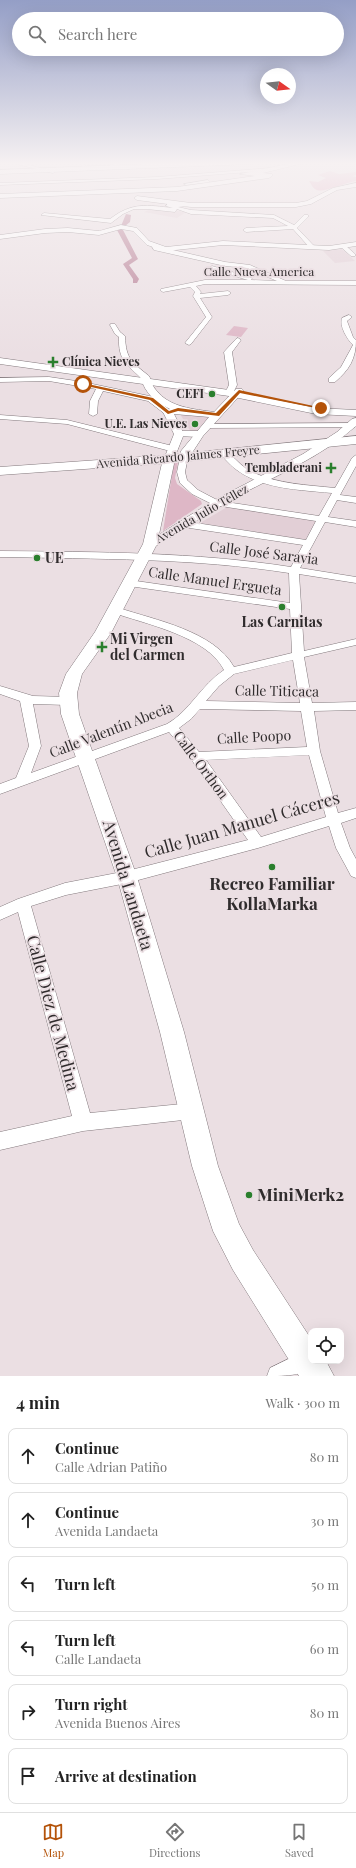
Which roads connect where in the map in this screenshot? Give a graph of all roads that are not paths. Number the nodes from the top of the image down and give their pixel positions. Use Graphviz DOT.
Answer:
graph roads {
  1 [pos="122,226"];
  2 [pos="124,226"];
  3 [pos="294,227"];
  4 [pos="246,230"];
  5 [pos="0,237"];
  6 [pos="356,244"];
  7 [pos="153,246"];
  8 [pos="312,247"];
  9 [pos="344,247"];
  10 [pos="353,255"];
  11 [pos="209,267"];
  12 [pos="261,283"];
  13 [pos="285,283"];
  14 [pos="191,284"];
  15 [pos="356,284"];
  16 [pos="163,290"];
  17 [pos="228,293"];
  18 [pos="196,296"];
  19 [pos="349,317"];
  20 [pos="113,325"];
  21 [pos="238,340"];
  22 [pos="189,343"];
  23 [pos="356,345"];
  24 [pos="0,357"];
  25 [pos="0,360"];
  26 [pos="146,379"];
  27 [pos="0,380"];
  28 [pos="332,380"];
  29 [pos="100,388"];
  30 [pos="234,392"];
  31 [pos="182,410"];
  32 [pos="356,410"];
  33 [pos="168,412"];
  34 [pos="356,413"];
  35 [pos="93,414"];
  36 [pos="217,415"];
  37 [pos="0,417"];
  38 [pos="354,423"];
  39 [pos="207,426"];
  40 [pos="179,434"];
  41 [pos="199,434"];
  42 [pos="356,440"];
  43 [pos="331,442"];
  44 [pos="225,454"];
  45 [pos="176,455"];
  46 [pos="356,458"];
  47 [pos="0,471"];
  48 [pos="352,473"];
  49 [pos="260,480"];
  50 [pos="335,494"];
  51 [pos="356,500"];
  52 [pos="217,503"];
  53 [pos="321,520"];
  54 [pos="183,524"];
  55 [pos="356,524"];
  56 [pos="308,543"];
  57 [pos="147,550"];
  58 [pos="0,554"];
  59 [pos="294,570"];
  60 [pos="356,580"];
  61 [pos="129,583"];
  62 [pos="296,607"];
  63 [pos="115,610"];
  64 [pos="356,642"];
  65 [pos="298,654"];
  66 [pos="230,671"];
  67 [pos="0,690"];
  68 [pos="26,700"];
  69 [pos="68,701"];
  70 [pos="197,705"];
  71 [pos="356,706"];
  72 [pos="306,707"];
  73 [pos="171,727"];
  74 [pos="314,751"];
  75 [pos="196,756"];
  76 [pos="86,757"];
  77 [pos="21,781"];
  78 [pos="0,790"];
  79 [pos="356,813"];
  80 [pos="333,819"];
  81 [pos="258,843"];
  82 [pos="356,872"];
  83 [pos="127,877"];
  84 [pos="23,903"];
  85 [pos="0,914"];
  86 [pos="192,1111"];
  87 [pos="83,1122"];
  88 [pos="0,1141"];
  89 [pos="313,1368"];
  90 [pos="278,1376"];
  1 -- 5 [label="street"];
  2 -- 7 [label="street"];
  3 -- 4 [label="street"];
  3 -- 8 [label="street"];
  6 -- 9 [label="street"];
  7 -- 8 [label="street"];
  7 -- 13 [label="street"];
  8 -- 9 [label="street"];
  9 -- 10 [label="street"];
  11 -- 12 [label="street"];
  12 -- 13 [label="street, Calle Nueva America"];
  12 -- 14 [label="street, Calle Nueva America"];
  13 -- 15 [label="street, Calle Nueva America"];
  14 -- 16 [label="street, Calle Nueva America"];
  14 -- 18 [label="street"];
  17 -- 18 [label="street"];
  18 -- 22 [label="street"];
  19 -- 23 [label="street"];
  20 -- 26 [label="street"];
  21 -- 30 [label="street"];
  23 -- 28 [label="street"];
  24 -- 26 [label="main road"];
  25 -- 26 [label="main road"];
  26 -- 30 [label="main road"];
  26 -- 31 [label="street"];
  27 -- 29 [label="street"];
  29 -- 33 [label="street"];
  29 -- 35 [label="street"];
  30 -- 32 [label="main road"];
  30 -- 34 [label="main road"];
  30 -- 36 [label="street"];
  31 -- 33 [label="street"];
  31 -- 36 [label="street"];
  33 -- 40 [label="street"];
  36 -- 39 [label="street"];
  37 -- 45 [label="street"];
  38 -- 39 [label="street"];
  38 -- 43 [label="street, Avenida Julio Téllez"];
  39 -- 41 [label="street"];
  40 -- 41 [label="street"];
  40 -- 45 [label="street, Avenida Landaeta"];
  41 -- 45 [label="street"];
  42 -- 43 [label="main road, Avenida Ricardo Jaimes Freyre"];
  43 -- 44 [label="main road, Avenida Ricardo Jaimes Freyre"];
  43 -- 49 [label="street, Avenida Julio Téllez"];
  44 -- 45 [label="main road, Avenida Ricardo Jaimes Freyre"];
  44 -- 49 [label="street"];
  45 -- 47 [label="main road, Avenida Ricardo Jaimes Freyre"];
  45 -- 52 [label="street"];
  45 -- 57 [label="main road, Avenida Landaeta"];
  46 -- 48 [label="street"];
  48 -- 50 [label="street"];
  49 -- 50 [label="street"];
  49 -- 52 [label="street, Avenida Julio Téllez"];
  50 -- 51 [label="street"];
  50 -- 53 [label="street"];
  52 -- 53 [label="street"];
  52 -- 54 [label="street, Avenida Julio Téllez"];
  53 -- 55 [label="street"];
  53 -- 56 [label="street"];
  54 -- 56 [label="street"];
  54 -- 57 [label="street, Avenida Julio Téllez"];
  56 -- 59 [label="street"];
  57 -- 58 [label="street, Calle José Saravia"];
  57 -- 59 [label="street, Calle José Saravia"];
  57 -- 61 [label="main road, Avenida Landaeta"];
  59 -- 60 [label="street, Calle José Saravia"];
  59 -- 62 [label="street"];
  61 -- 62 [label="street, Calle Manuel Ergueta"];
  61 -- 63 [label="main road, Avenida Landaeta"];
  62 -- 65 [label="street"];
  63 -- 66 [label="street"];
  63 -- 69 [label="main road, Avenida Landaeta"];
  64 -- 65 [label="street, Calle Valentín Abecia"];
  65 -- 66 [label="street, Calle Valentín Abecia"];
  65 -- 72 [label="street"];
  66 -- 70 [label="street, Calle Valentín Abecia"];
  67 -- 68 [label="street"];
  68 -- 69 [label="street"];
  68 -- 77 [label="street"];
  69 -- 76 [label="main road, Avenida Landaeta"];
  70 -- 72 [label="street, Calle Titicaca"];
  70 -- 73 [label="street, Calle Valentín Abecia"];
  71 -- 72 [label="street, Calle Titicaca"];
  72 -- 74 [label="street"];
  73 -- 75 [label="street, Calle Orthon"];
  73 -- 76 [label="street, Calle Valentín Abecia"];
  74 -- 75 [label="street, Calle Poopo"];
  74 -- 80 [label="street"];
  75 -- 81 [label="street, Calle Orthon"];
  76 -- 77 [label="street, Calle Valentín Abecia"];
  76 -- 83 [label="main road, Avenida Landaeta"];
  77 -- 78 [label="street, Calle Valentín Abecia"];
  79 -- 80 [label="street, Calle Juan Manuel Cáceres"];
  80 -- 81 [label="street, Calle Juan Manuel Cáceres"];
  80 -- 82 [label="street"];
  81 -- 83 [label="street, Calle Juan Manuel Cáceres"];
  83 -- 84 [label="street, Calle Juan Manuel Cáceres"];
  83 -- 86 [label="main road, Avenida Landaeta"];
  84 -- 85 [label="street, Calle Juan Manuel Cáceres"];
  84 -- 87 [label="street, Calle Diez de Medina"];
  86 -- 87 [label="street"];
  86 -- 89 [label="main road, Avenida Landaeta"];
  87 -- 88 [label="street"];
  89 -- 90 [label="street"];
}
